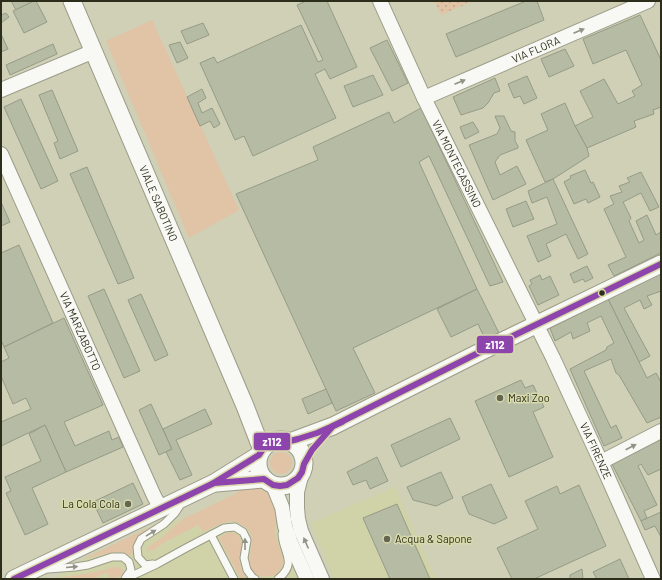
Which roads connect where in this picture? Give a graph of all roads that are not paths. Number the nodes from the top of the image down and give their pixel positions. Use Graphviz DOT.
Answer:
graph roads {
  1 [pos="72,1"];
  2 [pos="380,1"];
  3 [pos="648,1"];
  4 [pos="94,51"];
  5 [pos="1,90"];
  6 [pos="424,98"];
  7 [pos="1,154"];
  8 [pos="661,264"];
  9 [pos="536,325"];
  10 [pos="245,406"];
  11 [pos="333,426"];
  12 [pos="661,431"];
  13 [pos="284,441"];
  14 [pos="260,453"];
  15 [pos="600,462"];
  16 [pos="303,468"];
  17 [pos="268,482"];
  18 [pos="214,483"];
  19 [pos="185,497"];
  20 [pos="161,508"];
  21 [pos="283,514"];
  22 [pos="211,535"];
  23 [pos="157,564"];
  24 [pos="33,570"];
  25 [pos="14,579"];
  26 [pos="125,579"];
  27 [pos="234,579"];
  28 [pos="255,579"];
  29 [pos="278,579"];
  30 [pos="306,579"];
  31 [pos="322,579"];
  32 [pos="652,579"];
  1 -- 4 [label="street, VIALE SABOTINO"];
  2 -- 6 [label="street, VIA MONTECASSINO"];
  6 -- 3 [label="street, VIA FLORA, one-way"];
  4 -- 5 [label="street"];
  4 -- 10 [label="street, VIALE SABOTINO"];
  6 -- 9 [label="street, VIA MONTECASSINO"];
  7 -- 20 [label="street, VIA MARZABOTTO"];
  8 -- 9 [label="street"];
  9 -- 11 [label="street"];
  9 -- 15 [label="street, VIA FIRENZE"];
  10 -- 13 [label="street, VIALE SABOTINO"];
  10 -- 14 [label="street, VIALE SABOTINO"];
  11 -- 13 [label="street"];
  11 -- 16 [label="street"];
  15 -- 12 [label="street, one-way"];
  13 -- 14 [label="street"];
  13 -- 16 [label="street"];
  14 -- 17 [label="street"];
  14 -- 18 [label="street"];
  15 -- 32 [label="street, VIA FIRENZE"];
  16 -- 17 [label="street"];
  31 -- 16 [label="street, one-way"];
  17 -- 18 [label="street"];
  17 -- 21 [label="street"];
  18 -- 19 [label="street"];
  19 -- 20 [label="street"];
  23 -- 19 [label="lane, one-way"];
  20 -- 24 [label="street"];
  21 -- 29 [label="lane"];
  21 -- 30 [label="street"];
  22 -- 23 [label="lane"];
  22 -- 27 [label="lane"];
  28 -- 22 [label="lane, one-way"];
  23 -- 26 [label="lane"];
  24 -- 25 [label="street"];
  24 -- 26 [label="lane, one-way"];
}
